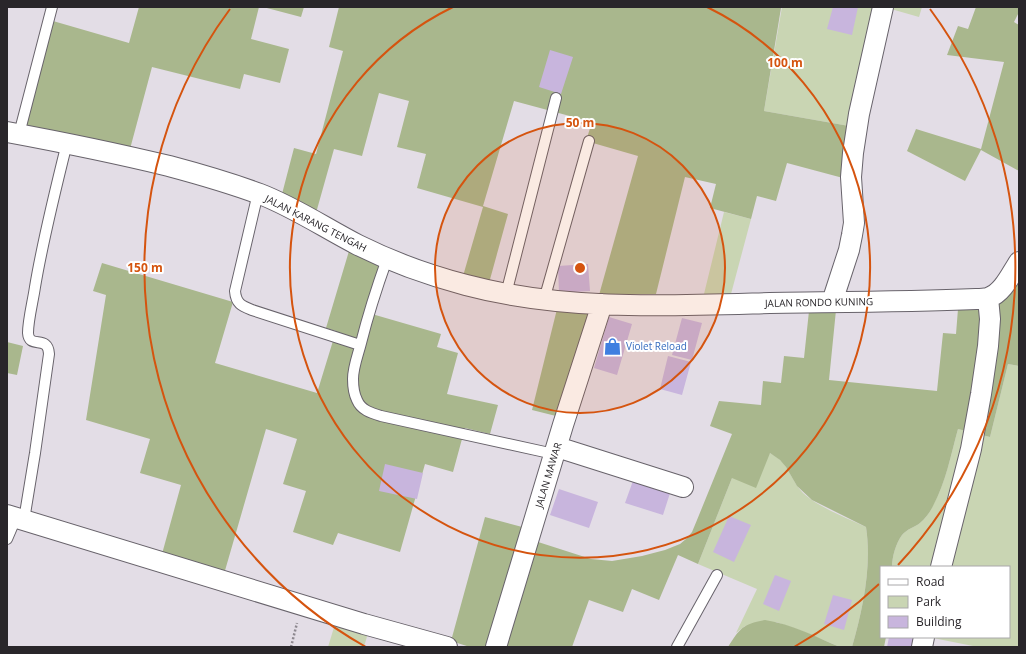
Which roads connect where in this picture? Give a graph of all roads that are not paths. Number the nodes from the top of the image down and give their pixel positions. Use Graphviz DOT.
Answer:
graph roads {
  1 [pos="52,7"];
  2 [pos="883,7"];
  3 [pos="556,98"];
  4 [pos="13,133"];
  5 [pos="589,141"];
  6 [pos="67,143"];
  7 [pos="258,193"];
  8 [pos="387,259"];
  9 [pos="1019,262"];
  10 [pos="506,294"];
  11 [pos="988,298"];
  12 [pos="544,300"];
  13 [pos="832,302"];
  14 [pos="602,304"];
  15 [pos="360,345"];
  16 [pos="555,451"];
  17 [pos="683,486"];
  18 [pos="16,518"];
  19 [pos="7,539"];
  20 [pos="941,566"];
  21 [pos="717,575"];
  22 [pos="447,647"];
  23 [pos="496,647"];
  24 [pos="677,647"];
  1 -- 4 [label="lane"];
  2 -- 13 [label="street"];
  3 -- 10 [label="lane"];
  4 -- 6 [label="street, JALAN KARANG TENGAH"];
  5 -- 12 [label="lane"];
  6 -- 7 [label="street, JALAN KARANG TENGAH"];
  6 -- 18 [label="lane"];
  7 -- 8 [label="street, JALAN KARANG TENGAH"];
  7 -- 15 [label="lane"];
  8 -- 10 [label="street, JALAN KARANG TENGAH"];
  8 -- 15 [label="lane"];
  9 -- 11 [label="street"];
  10 -- 12 [label="street, JALAN KARANG TENGAH"];
  11 -- 13 [label="street, JALAN RONDO KUNING"];
  11 -- 20 [label="street"];
  12 -- 14 [label="street, JALAN KARANG TENGAH"];
  13 -- 14 [label="street, JALAN RONDO KUNING"];
  14 -- 16 [label="street, JALAN MAWAR"];
  15 -- 16 [label="lane"];
  16 -- 17 [label="street"];
  16 -- 23 [label="street, JALAN MAWAR"];
  18 -- 19 [label="lane"];
  18 -- 22 [label="street"];
  21 -- 24 [label="lane"];
}
